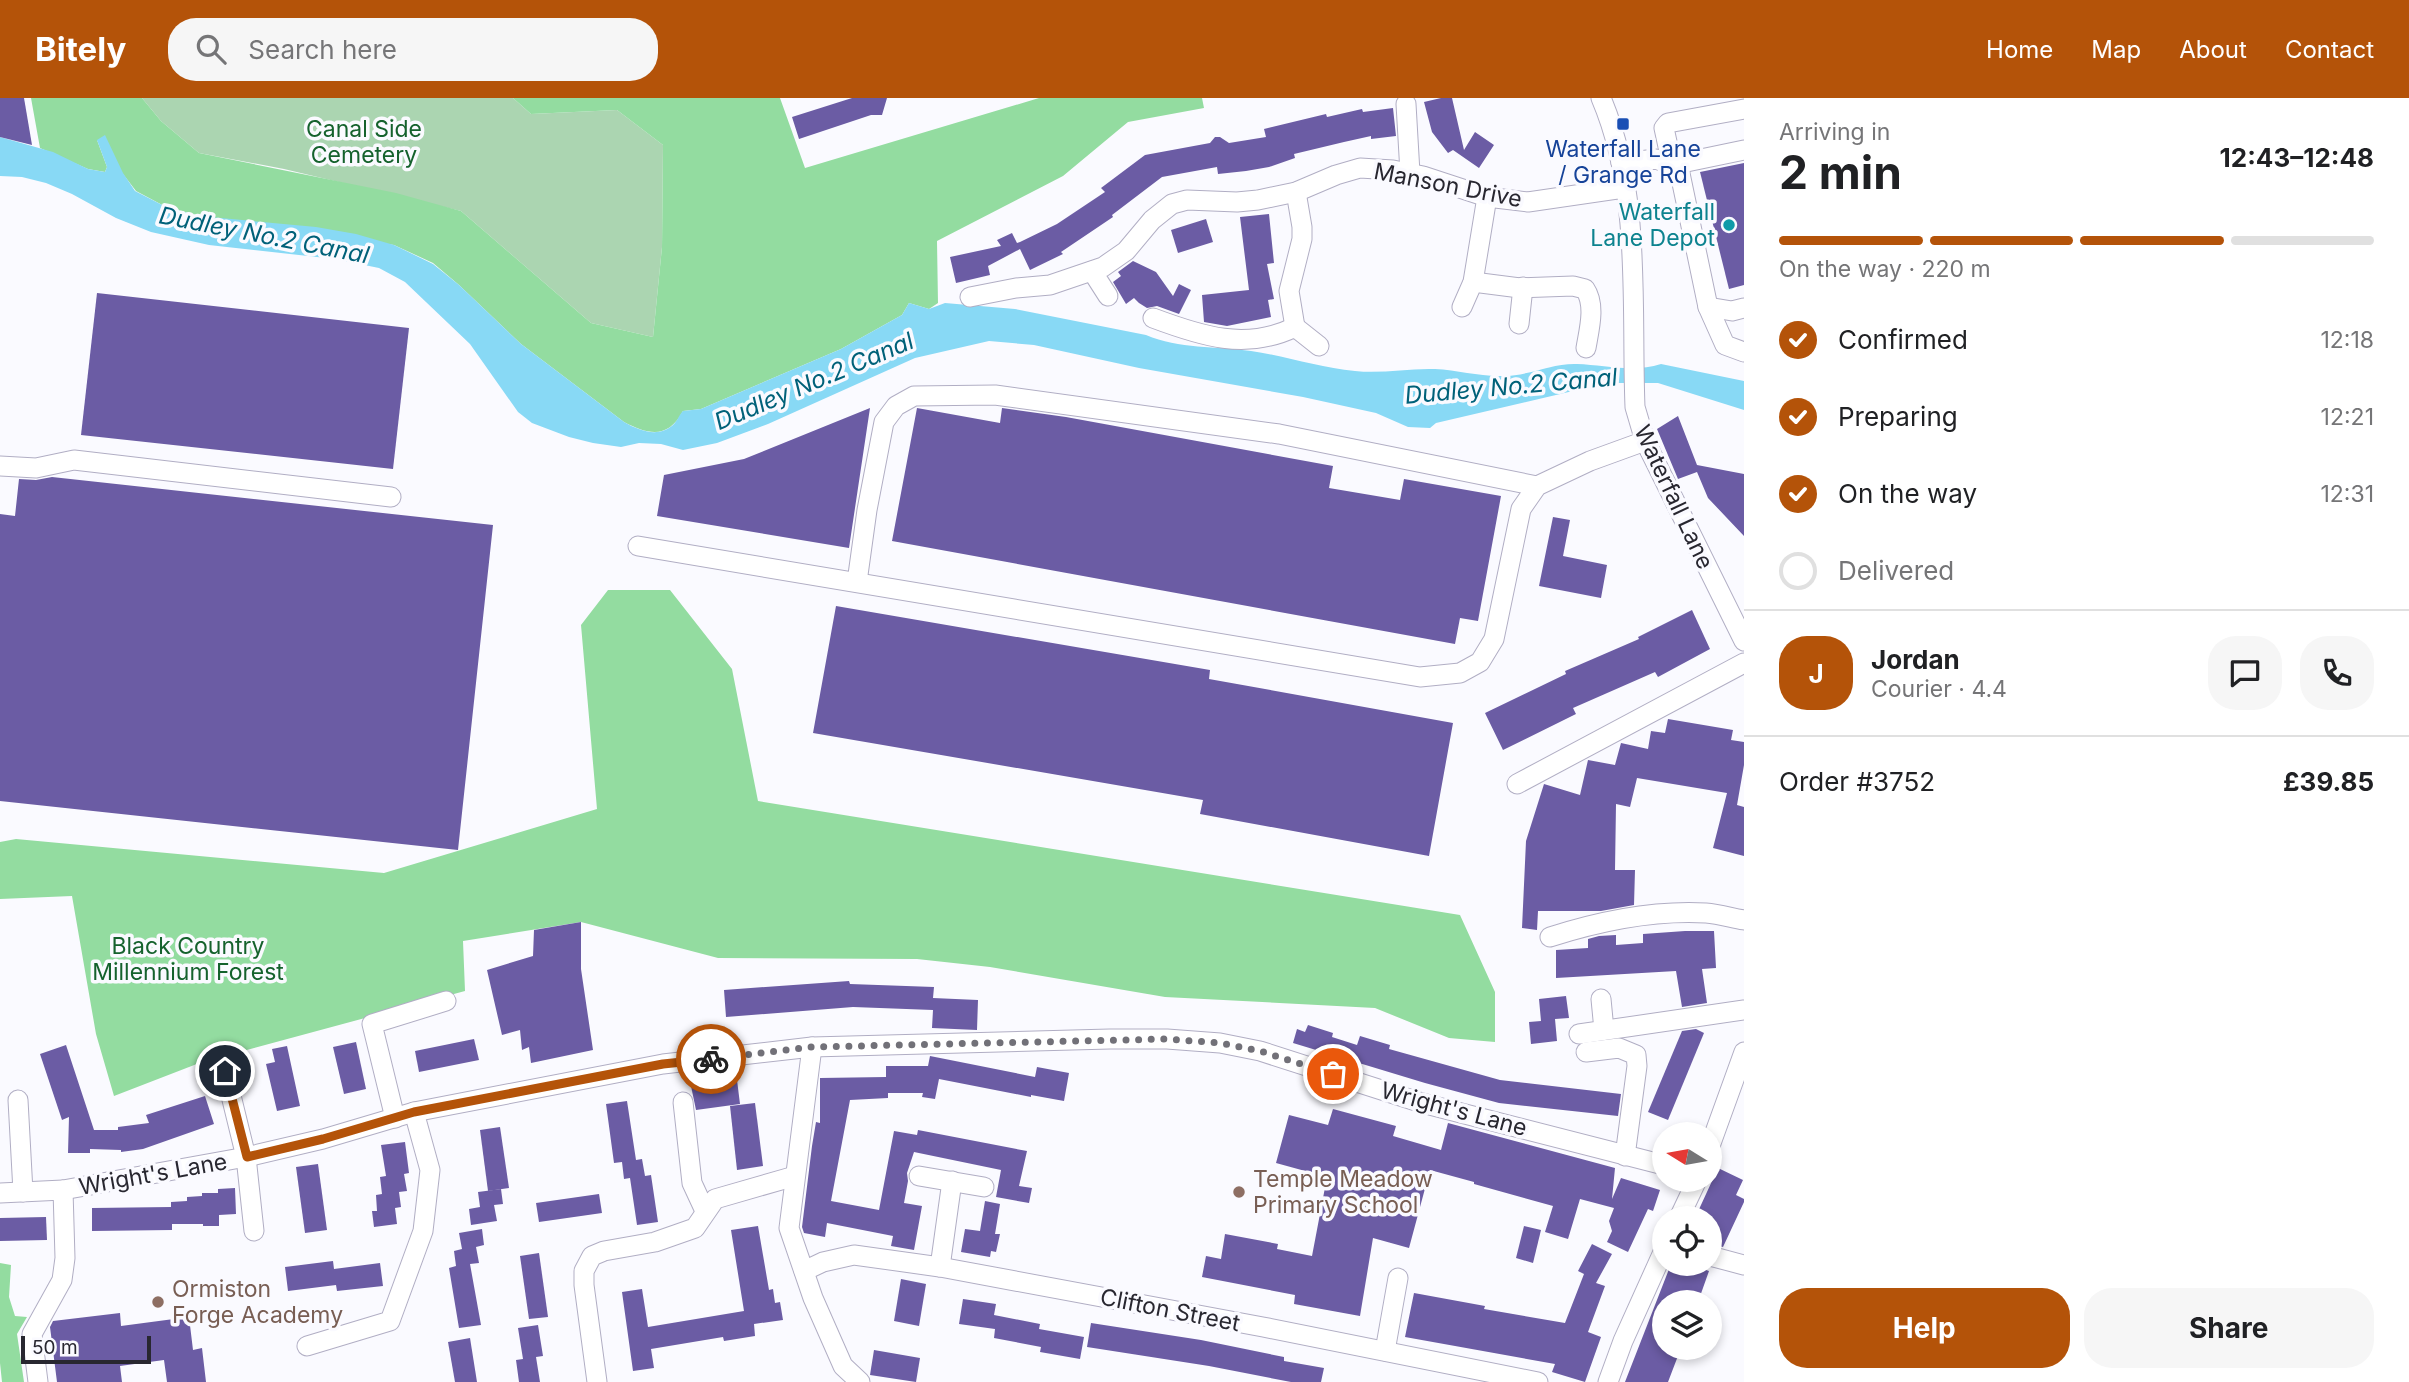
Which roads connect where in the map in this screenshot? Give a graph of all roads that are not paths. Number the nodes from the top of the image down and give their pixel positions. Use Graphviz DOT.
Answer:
graph roads {
  1 [pos="1601,98"];
  2 [pos="1406,104"];
  3 [pos="1744,109"];
  4 [pos="1744,150"];
  5 [pos="1621,163"];
  6 [pos="1675,165"];
  7 [pos="1410,173"];
  8 [pos="1624,188"];
  9 [pos="1296,192"];
  10 [pos="1487,197"];
  11 [pos="1092,271"];
  12 [pos="1473,282"];
  13 [pos="1523,288"];
  14 [pos="1108,296"];
  15 [pos="970,297"];
  16 [pos="1462,307"];
  17 [pos="1708,307"];
  18 [pos="1744,308"];
  19 [pos="1153,318"];
  20 [pos="1519,324"];
  21 [pos="1295,327"];
  22 [pos="1319,346"];
  23 [pos="1586,348"];
  24 [pos="1744,352"];
  25 [pos="1645,441"];
  26 [pos="0,466"];
  27 [pos="1537,486"];
  28 [pos="391,497"];
  29 [pos="638,546"];
  30 [pos="857,582"];
  31 [pos="1744,641"];
  32 [pos="1744,663"];
  33 [pos="1517,784"];
  34 [pos="1744,920"];
  35 [pos="1550,937"];
  36 [pos="1601,999"];
  37 [pos="446,1001"];
  38 [pos="1744,1010"];
  39 [pos="1604,1030"];
  40 [pos="812,1047"];
  41 [pos="1744,1052"];
  42 [pos="225,1071"];
  43 [pos="18,1100"];
  44 [pos="683,1102"];
  45 [pos="414,1112"];
  46 [pos="395,1118"];
  47 [pos="1719,1122"];
  48 [pos="1625,1156"];
  49 [pos="247,1157"];
  50 [pos="1652,1162"];
  51 [pos="795,1176"];
  52 [pos="919,1176"];
  53 [pos="952,1181"];
  54 [pos="984,1187"];
  55 [pos="63,1190"];
  56 [pos="23,1192"];
  57 [pos="0,1193"];
  58 [pos="705,1211"];
  59 [pos="254,1231"];
  60 [pos="1722,1259"];
  61 [pos="1744,1265"];
  62 [pos="940,1267"];
  63 [pos="804,1271"];
  64 [pos="1652,1276"];
  65 [pos="1398,1278"];
  66 [pos="307,1346"];
  67 [pos="1385,1351"];
  68 [pos="38,1382"];
  69 [pos="597,1382"];
  70 [pos="860,1382"];
  71 [pos="1538,1382"];
  72 [pos="1608,1382"];
  1 -- 5 [label="street, Waterfall Lane"];
  2 -- 7 [label="street"];
  3 -- 6 [label="street"];
  4 -- 6 [label="street"];
  5 -- 6 [label="street"];
  5 -- 8 [label="street, Waterfall Lane"];
  6 -- 17 [label="street"];
  7 -- 9 [label="street, Manson Drive"];
  7 -- 10 [label="street, Manson Drive"];
  8 -- 10 [label="street, Manson Drive"];
  8 -- 25 [label="street, Waterfall Lane"];
  9 -- 11 [label="street, Manson Drive"];
  9 -- 21 [label="street"];
  10 -- 12 [label="street"];
  11 -- 14 [label="street"];
  11 -- 15 [label="street, Manson Drive"];
  12 -- 13 [label="street"];
  12 -- 16 [label="street"];
  13 -- 20 [label="street"];
  13 -- 23 [label="street"];
  17 -- 18 [label="street"];
  17 -- 24 [label="street"];
  19 -- 21 [label="street"];
  21 -- 22 [label="street"];
  25 -- 27 [label="street"];
  25 -- 31 [label="street, Waterfall Lane"];
  26 -- 28 [label="street"];
  27 -- 30 [label="street"];
  27 -- 30 [label="street"];
  29 -- 30 [label="street"];
  32 -- 33 [label="street"];
  34 -- 35 [label="street"];
  36 -- 39 [label="street"];
  37 -- 46 [label="street"];
  38 -- 39 [label="street"];
  39 -- 48 [label="street"];
  40 -- 45 [label="street, Wright's Lane"];
  40 -- 48 [label="street, Wright's Lane"];
  40 -- 51 [label="street"];
  41 -- 47 [label="street"];
  42 -- 49 [label="street"];
  43 -- 56 [label="street"];
  44 -- 58 [label="street"];
  45 -- 46 [label="street, Wright's Lane"];
  45 -- 66 [label="street"];
  46 -- 49 [label="street, Wright's Lane"];
  48 -- 50 [label="street, Wright's Lane"];
  49 -- 55 [label="street, Wright's Lane"];
  49 -- 59 [label="street"];
  51 -- 58 [label="street"];
  51 -- 63 [label="street"];
  52 -- 53 [label="street"];
  53 -- 54 [label="street"];
  53 -- 62 [label="street"];
  55 -- 56 [label="street, Wright's Lane"];
  55 -- 68 [label="street"];
  56 -- 57 [label="street, Wright's Lane"];
  58 -- 69 [label="street"];
  60 -- 61 [label="street"];
  62 -- 63 [label="street, Clifton Street"];
  62 -- 67 [label="street, Clifton Street"];
  63 -- 70 [label="street"];
  64 -- 72 [label="street"];
  65 -- 67 [label="street"];
  67 -- 71 [label="street, Clifton Street"];
}
